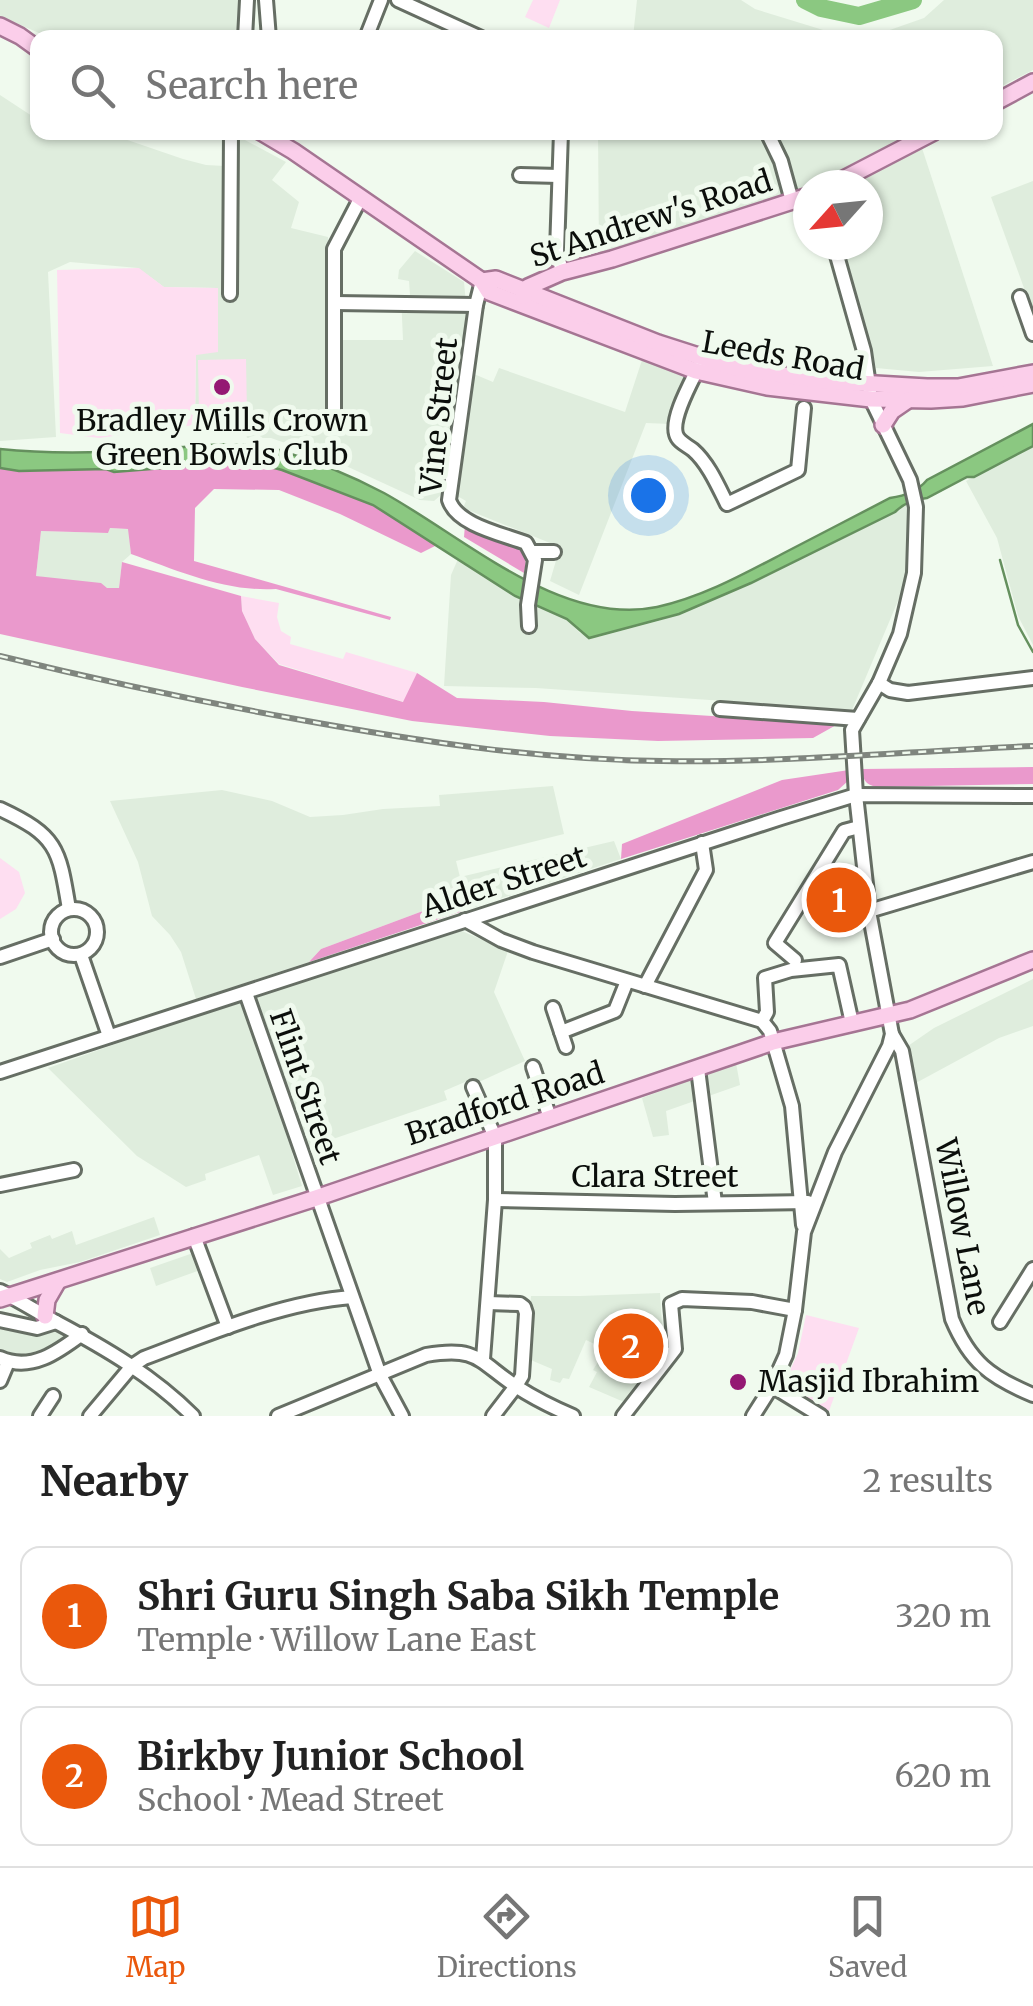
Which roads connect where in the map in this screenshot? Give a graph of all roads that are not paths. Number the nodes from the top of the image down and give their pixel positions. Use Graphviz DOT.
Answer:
graph roads {
  1 [pos="247,0"];
  2 [pos="266,0"];
  3 [pos="381,0"];
  4 [pos="398,0"];
  5 [pos="0,26"];
  6 [pos="245,30"];
  7 [pos="269,30"];
  8 [pos="369,30"];
  9 [pos="464,30"];
  10 [pos="0,38"];
  11 [pos="30,43"];
  12 [pos="30,48"];
  13 [pos="1033,82"];
  14 [pos="1003,98"];
  15 [pos="231,140"];
  16 [pos="273,140"];
  17 [pos="561,140"];
  18 [pos="771,140"];
  19 [pos="918,140"];
  20 [pos="860,170"];
  21 [pos="520,175"];
  22 [pos="560,176"];
  23 [pos="793,184"];
  24 [pos="360,198"];
  25 [pos="793,201"];
  26 [pos="838,260"];
  27 [pos="562,272"];
  28 [pos="482,281"];
  29 [pos="230,294"];
  30 [pos="1020,297"];
  31 [pos="522,298"];
  32 [pos="335,302"];
  33 [pos="476,305"];
  34 [pos="1033,334"];
  35 [pos="699,365"];
  36 [pos="1033,373"];
  37 [pos="1033,384"];
  38 [pos="792,390"];
  39 [pos="869,391"];
  40 [pos="826,394"];
  41 [pos="908,400"];
  42 [pos="804,408"];
  43 [pos="334,414"];
  44 [pos="883,425"];
  45 [pos="533,552"];
  46 [pos="554,552"];
  47 [pos="529,626"];
  48 [pos="1033,678"];
  49 [pos="879,683"];
  50 [pos="720,709"];
  51 [pos="858,719"];
  52 [pos="856,795"];
  53 [pos="1033,796"];
  54 [pos="0,809"];
  55 [pos="859,828"];
  56 [pos="702,843"];
  57 [pos="1033,862"];
  58 [pos="70,909"];
  59 [pos="869,911"];
  60 [pos="466,920"];
  61 [pos="52,940"];
  62 [pos="81,955"];
  63 [pos="0,957"];
  64 [pos="796,960"];
  65 [pos="1033,960"];
  66 [pos="628,981"];
  67 [pos="645,986"];
  68 [pos="246,993"];
  69 [pos="552,1008"];
  70 [pos="887,1014"];
  71 [pos="762,1021"];
  72 [pos="852,1024"];
  73 [pos="561,1032"];
  74 [pos="892,1034"];
  75 [pos="109,1036"];
  76 [pos="773,1042"];
  77 [pos="566,1047"];
  78 [pos="533,1067"];
  79 [pos="698,1069"];
  80 [pos="0,1072"];
  81 [pos="473,1087"];
  82 [pos="550,1118"];
  83 [pos="495,1137"];
  84 [pos="74,1170"];
  85 [pos="0,1185"];
  86 [pos="316,1198"];
  87 [pos="495,1200"];
  88 [pos="809,1202"];
  89 [pos="716,1203"];
  90 [pos="197,1235"];
  91 [pos="1033,1270"];
  92 [pos="58,1281"];
  93 [pos="3,1297"];
  94 [pos="352,1297"];
  95 [pos="488,1303"];
  96 [pos="796,1307"];
  97 [pos="0,1310"];
  98 [pos="50,1319"];
  99 [pos="0,1320"];
  100 [pos="1000,1322"];
  101 [pos="228,1327"];
  102 [pos="82,1334"];
  103 [pos="482,1359"];
  104 [pos="4,1360"];
  105 [pos="132,1366"];
  106 [pos="380,1375"];
  107 [pos="0,1380"];
  108 [pos="516,1386"];
  109 [pos="772,1386"];
  110 [pos="1033,1394"];
  111 [pos="52,1396"];
  112 [pos="40,1416"];
  113 [pos="90,1416"];
  114 [pos="193,1416"];
  115 [pos="278,1416"];
  116 [pos="402,1416"];
  117 [pos="493,1416"];
  118 [pos="573,1416"];
  119 [pos="623,1416"];
  120 [pos="752,1416"];
  121 [pos="821,1416"];
  1 -- 6 [label="street"];
  2 -- 7 [label="street"];
  3 -- 8 [label="street"];
  4 -- 9 [label="street"];
  5 -- 11 [label="main road"];
  10 -- 12 [label="main road"];
  13 -- 14 [label="main road"];
  15 -- 29 [label="street"];
  16 -- 24 [label="main road, Leeds Road"];
  17 -- 22 [label="street"];
  18 -- 23 [label="street"];
  19 -- 20 [label="main road"];
  21 -- 22 [label="street"];
  22 -- 27 [label="street"];
  24 -- 28 [label="main road, Leeds Road"];
  24 -- 32 [label="street"];
  25 -- 27 [label="main road, St Andrew's Road"];
  26 -- 39 [label="street"];
  27 -- 31 [label="main road, St Andrew's Road"];
  28 -- 31 [label="main road, Leeds Road"];
  28 -- 33 [label="street, Vine Street"];
  30 -- 34 [label="street"];
  31 -- 35 [label="main road, Leeds Road"];
  32 -- 33 [label="street"];
  32 -- 43 [label="street"];
  33 -- 45 [label="street, Vine Street"];
  35 -- 38 [label="main road, Leeds Road"];
  35 -- 39 [label="main road, Leeds Road"];
  35 -- 42 [label="street"];
  36 -- 39 [label="main road, Leeds Road"];
  37 -- 41 [label="main road, Leeds Road"];
  38 -- 40 [label="main road, Leeds Road"];
  38 -- 42 [label="street"];
  39 -- 40 [label="main road, Leeds Road"];
  39 -- 41 [label="main road, Leeds Road"];
  39 -- 44 [label="street"];
  40 -- 42 [label="street"];
  41 -- 44 [label="main road"];
  44 -- 49 [label="street"];
  45 -- 46 [label="street"];
  45 -- 47 [label="street"];
  48 -- 49 [label="street"];
  49 -- 51 [label="street"];
  50 -- 51 [label="street"];
  51 -- 52 [label="street, Willow Lane"];
  52 -- 53 [label="street, Alder Street"];
  52 -- 55 [label="street, Willow Lane"];
  52 -- 56 [label="street, Alder Street"];
  54 -- 58 [label="street"];
  55 -- 59 [label="street, Willow Lane"];
  55 -- 64 [label="street"];
  56 -- 60 [label="street, Alder Street"];
  56 -- 67 [label="street"];
  57 -- 59 [label="street"];
  58 -- 61 [label="street"];
  58 -- 62 [label="street"];
  59 -- 70 [label="street, Willow Lane"];
  60 -- 66 [label="street"];
  60 -- 68 [label="street, Alder Street"];
  61 -- 62 [label="street"];
  61 -- 63 [label="street"];
  62 -- 75 [label="street"];
  65 -- 70 [label="main road, Bradford Road"];
  66 -- 67 [label="street"];
  66 -- 73 [label="street"];
  67 -- 71 [label="street"];
  68 -- 75 [label="street, Alder Street"];
  68 -- 86 [label="street, Flint Street"];
  69 -- 73 [label="street"];
  70 -- 72 [label="main road, Bradford Road"];
  70 -- 74 [label="street, Willow Lane"];
  71 -- 72 [label="street"];
  71 -- 76 [label="street"];
  72 -- 76 [label="main road, Bradford Road"];
  73 -- 77 [label="street"];
  74 -- 88 [label="street"];
  74 -- 110 [label="street, Willow Lane"];
  75 -- 80 [label="street, Alder Street"];
  76 -- 79 [label="main road, Bradford Road"];
  76 -- 88 [label="street"];
  78 -- 82 [label="street"];
  79 -- 82 [label="main road, Bradford Road"];
  79 -- 89 [label="street"];
  81 -- 83 [label="street"];
  82 -- 83 [label="main road, Bradford Road"];
  83 -- 86 [label="main road, Bradford Road"];
  83 -- 87 [label="street"];
  84 -- 85 [label="street"];
  86 -- 90 [label="main road, Bradford Road"];
  86 -- 94 [label="street, Flint Street"];
  87 -- 89 [label="street, Clara Street"];
  87 -- 95 [label="street"];
  88 -- 89 [label="street, Clara Street"];
  88 -- 96 [label="street"];
  90 -- 92 [label="main road, Bradford Road"];
  90 -- 101 [label="street"];
  91 -- 100 [label="street"];
  92 -- 93 [label="main road, Bradford Road"];
  92 -- 98 [label="main road"];
  93 -- 97 [label="street"];
  93 -- 98 [label="street"];
  94 -- 101 [label="street"];
  94 -- 106 [label="street, Flint Street"];
  95 -- 103 [label="street"];
  95 -- 108 [label="street"];
  96 -- 109 [label="street"];
  96 -- 119 [label="street"];
  98 -- 99 [label="street"];
  98 -- 102 [label="street"];
  101 -- 105 [label="street"];
  102 -- 104 [label="street"];
  102 -- 105 [label="street"];
  103 -- 106 [label="street"];
  103 -- 108 [label="street"];
  104 -- 107 [label="street"];
  105 -- 113 [label="street"];
  105 -- 114 [label="street"];
  106 -- 115 [label="street"];
  106 -- 116 [label="street, Flint Street"];
  108 -- 117 [label="street"];
  108 -- 118 [label="street"];
  109 -- 120 [label="street"];
  109 -- 121 [label="street"];
  111 -- 112 [label="street"];
}
